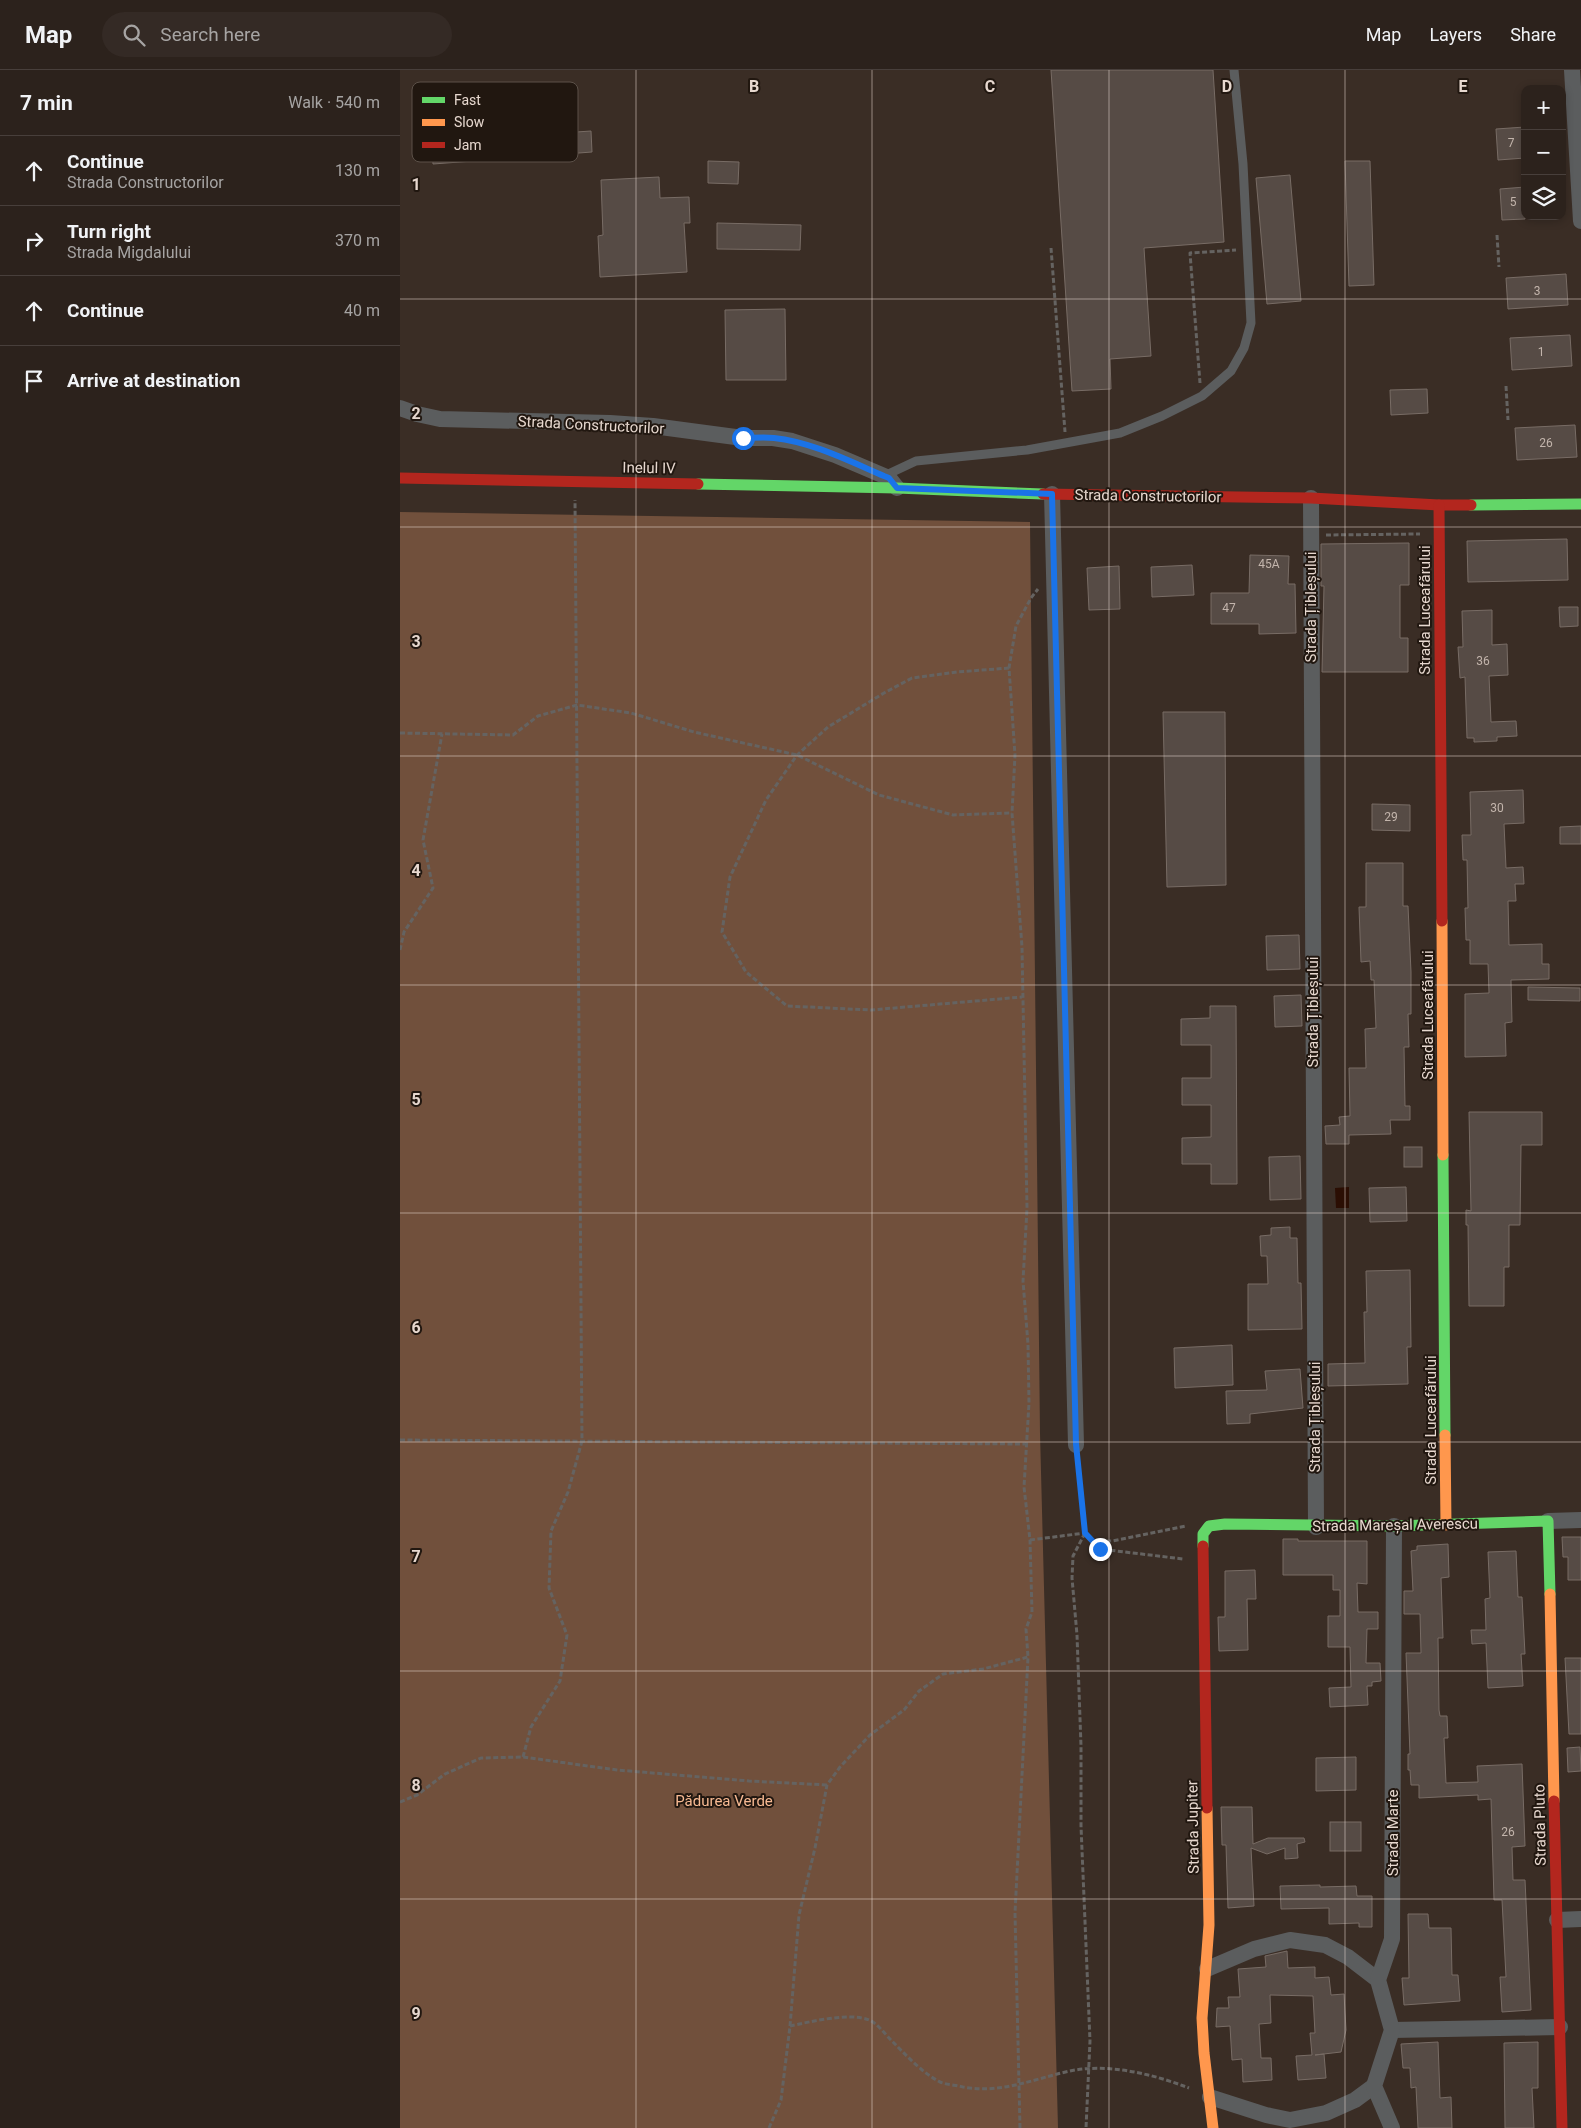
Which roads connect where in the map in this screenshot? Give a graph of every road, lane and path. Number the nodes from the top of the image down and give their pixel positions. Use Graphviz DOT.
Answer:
graph roads {
  1 [pos="1234,70"];
  2 [pos="1572,70"];
  3 [pos="1581,221"];
  4 [pos="1497,235"];
  5 [pos="1051,248"];
  6 [pos="1247,250"];
  7 [pos="1499,267"];
  8 [pos="1506,386"];
  9 [pos="1202,396"];
  10 [pos="400,408"];
  11 [pos="1508,420"];
  12 [pos="1066,443"];
  13 [pos="884,476"];
  14 [pos="400,478"];
  15 [pos="897,488"];
  16 [pos="1052,494"];
  17 [pos="575,497"];
  18 [pos="1311,498"];
  19 [pos="1439,504"];
  20 [pos="1581,504"];
  21 [pos="1439,534"];
  22 [pos="1311,535"];
  23 [pos="1055,564"];
  24 [pos="1009,668"];
  25 [pos="577,704"];
  26 [pos="400,733"];
  27 [pos="442,734"];
  28 [pos="797,755"];
  29 [pos="1012,813"];
  30 [pos="400,950"];
  31 [pos="1022,997"];
  32 [pos="400,1440"];
  33 [pos="582,1442"];
  34 [pos="1026,1444"];
  35 [pos="1076,1444"];
  36 [pos="1581,1520"];
  37 [pos="1548,1522"];
  38 [pos="1446,1525"];
  39 [pos="1209,1526"];
  40 [pos="1394,1526"];
  41 [pos="1316,1527"];
  42 [pos="1085,1533"];
  43 [pos="1030,1540"];
  44 [pos="1091,1541"];
  45 [pos="1204,1560"];
  46 [pos="1028,1657"];
  47 [pos="523,1757"];
  48 [pos="827,1785"];
  49 [pos="400,1802"];
  50 [pos="1581,1919"];
  51 [pos="1557,1920"];
  52 [pos="1207,1969"];
  53 [pos="1378,1980"];
  54 [pos="790,2026"];
  55 [pos="1560,2026"];
  56 [pos="1392,2030"];
  57 [pos="1088,2068"];
  58 [pos="1018,2084"];
  59 [pos="1374,2086"];
  60 [pos="1210,2097"];
  61 [pos="769,2128"];
  62 [pos="1020,2128"];
  63 [pos="1086,2128"];
  64 [pos="1213,2128"];
  65 [pos="1392,2128"];
  66 [pos="1562,2128"];
  1 -- 6 [label="lane"];
  2 -- 3 [label="street"];
  4 -- 7 [label="path"];
  5 -- 12 [label="path"];
  6 -- 9 [label="lane"];
  6 -- 9 [label="path"];
  8 -- 11 [label="path"];
  9 -- 12 [label="lane"];
  10 -- 13 [label="street, Strada Constructorilor"];
  12 -- 13 [label="lane"];
  13 -- 15 [label="street, Strada Constructorilor"];
  14 -- 15 [label="street, Inelul IV"];
  15 -- 16 [label="street, Strada Constructorilor"];
  16 -- 18 [label="street, Strada Constructorilor"];
  16 -- 23 [label="street"];
  17 -- 25 [label="path"];
  18 -- 19 [label="street, Strada Constructorilor"];
  18 -- 22 [label="street, Strada Țibleșului"];
  19 -- 20 [label="street, Strada Constructorilor"];
  19 -- 21 [label="street, Strada Luceafărului"];
  21 -- 22 [label="path"];
  21 -- 38 [label="street, Strada Luceafărului"];
  22 -- 41 [label="street, Strada Țibleșului"];
  23 -- 24 [label="path"];
  23 -- 35 [label="street"];
  24 -- 28 [label="path"];
  24 -- 29 [label="path"];
  25 -- 27 [label="path"];
  25 -- 28 [label="path"];
  25 -- 33 [label="path"];
  26 -- 27 [label="path"];
  27 -- 30 [label="path"];
  28 -- 29 [label="path"];
  28 -- 31 [label="path"];
  29 -- 31 [label="path"];
  31 -- 34 [label="path"];
  32 -- 33 [label="path"];
  33 -- 34 [label="path"];
  33 -- 47 [label="path"];
  34 -- 43 [label="path"];
  35 -- 42 [label="path"];
  36 -- 37 [label="street, Strada Mareșal Averescu"];
  37 -- 38 [label="street, Strada Mareșal Averescu"];
  37 -- 51 [label="street, Strada Pluto"];
  38 -- 40 [label="street, Strada Mareșal Averescu"];
  39 -- 41 [label="street, Strada Mareșal Averescu"];
  39 -- 44 [label="path"];
  39 -- 45 [label="street, Strada Jupiter"];
  40 -- 41 [label="street, Strada Mareșal Averescu"];
  40 -- 53 [label="street, Strada Marte"];
  42 -- 43 [label="path"];
  42 -- 44 [label="path"];
  42 -- 57 [label="path"];
  43 -- 46 [label="path"];
  44 -- 45 [label="path"];
  45 -- 52 [label="street, Strada Jupiter"];
  46 -- 48 [label="path"];
  46 -- 58 [label="path"];
  47 -- 48 [label="path"];
  47 -- 49 [label="path"];
  48 -- 54 [label="path"];
  50 -- 51 [label="street"];
  51 -- 55 [label="street, Strada Pluto"];
  52 -- 53 [label="street"];
  52 -- 60 [label="street, Strada Jupiter"];
  53 -- 56 [label="street"];
  54 -- 58 [label="path"];
  54 -- 61 [label="path"];
  55 -- 56 [label="street"];
  55 -- 66 [label="street, Strada Pluto"];
  56 -- 59 [label="street"];
  57 -- 58 [label="path"];
  57 -- 60 [label="path"];
  57 -- 63 [label="path"];
  58 -- 62 [label="path"];
  59 -- 60 [label="street"];
  59 -- 65 [label="street"];
  60 -- 64 [label="street, Strada Jupiter"];
}
